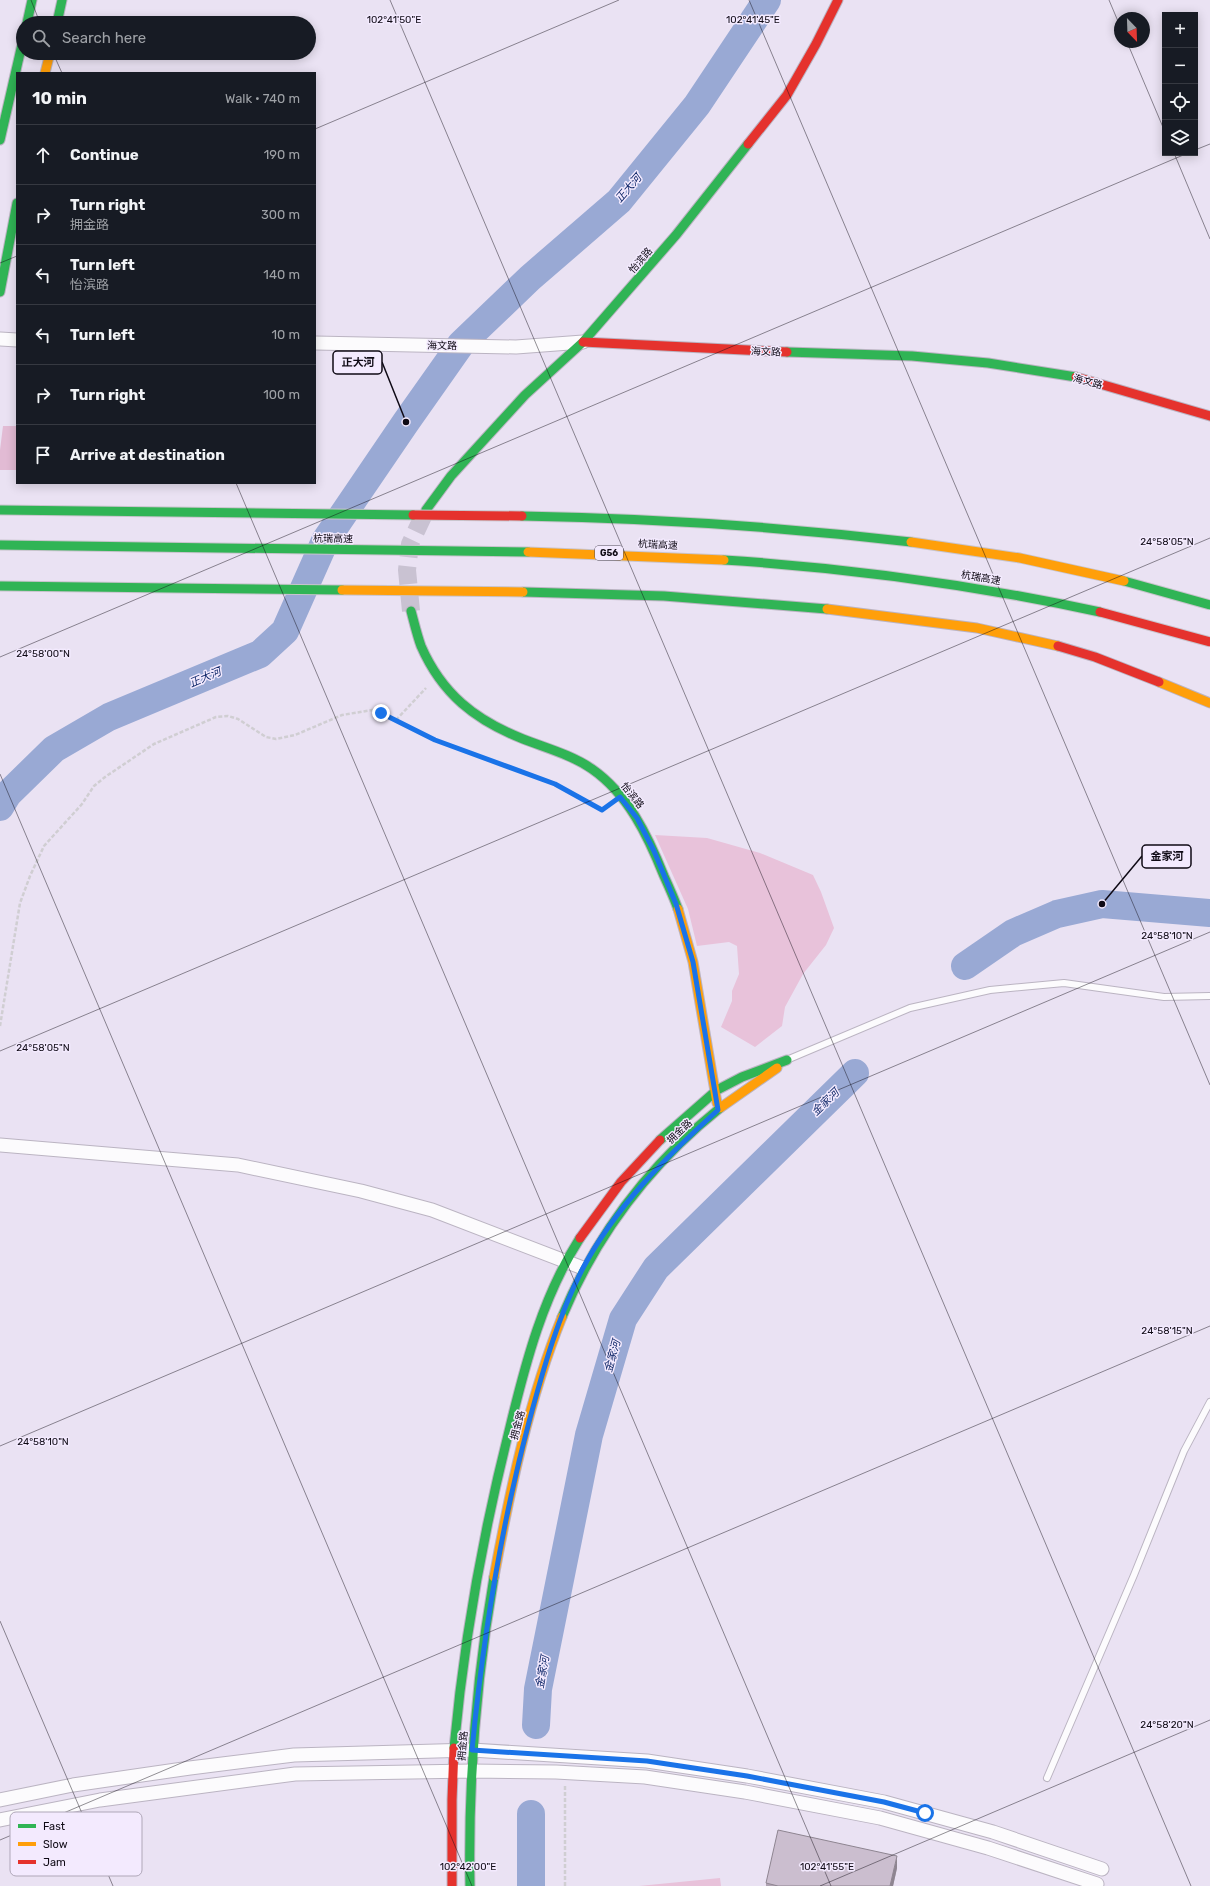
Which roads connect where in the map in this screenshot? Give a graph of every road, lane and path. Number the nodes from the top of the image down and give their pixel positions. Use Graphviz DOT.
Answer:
graph roads {
  1 [pos="32,0"];
  2 [pos="62,0"];
  3 [pos="838,0"];
  4 [pos="29,16"];
  5 [pos="59,16"];
  6 [pos="18,60"];
  7 [pos="48,60"];
  8 [pos="45,72"];
  9 [pos="0,140"];
  10 [pos="16,208"];
  11 [pos="0,292"];
  12 [pos="0,339"];
  13 [pos="16,340"];
  14 [pos="583,342"];
  15 [pos="316,343"];
  16 [pos="1210,416"];
  17 [pos="0,510"];
  18 [pos="426,510"];
  19 [pos="0,545"];
  20 [pos="0,586"];
  21 [pos="1210,605"];
  22 [pos="411,611"];
  23 [pos="1210,642"];
  24 [pos="437,676"];
  25 [pos="1210,703"];
  26 [pos="396,720"];
  27 [pos="620,797"];
  28 [pos="1210,996"];
  29 [pos="0,1026"];
  30 [pos="787,1060"];
  31 [pos="715,1092"];
  32 [pos="718,1110"];
  33 [pos="0,1145"];
  34 [pos="567,1261"];
  35 [pos="583,1268"];
  36 [pos="1210,1402"];
  37 [pos="454,1750"];
  38 [pos="472,1750"];
  39 [pos="453,1771"];
  40 [pos="471,1771"];
  41 [pos="565,1773"];
  42 [pos="1047,1778"];
  43 [pos="0,1800"];
  44 [pos="38,1812"];
  45 [pos="10,1818"];
  46 [pos="0,1820"];
  47 [pos="1102,1869"];
  48 [pos="1097,1884"];
  49 [pos="452,1886"];
  50 [pos="470,1886"];
  51 [pos="565,1886"];
  1 -- 4 [label="main road"];
  2 -- 5 [label="main road"];
  3 -- 14 [label="main road, 怡滨路"];
  6 -- 9 [label="main road"];
  7 -- 8 [label="main road"];
  10 -- 11 [label="main road"];
  12 -- 13 [label="street"];
  14 -- 15 [label="street, 海文路"];
  14 -- 16 [label="main road, 海文路"];
  14 -- 18 [label="main road, 怡滨路"];
  17 -- 21 [label="main road, bridge"];
  19 -- 23 [label="main road, 杭瑞高速 / G56, bridge"];
  20 -- 25 [label="main road, bridge"];
  22 -- 24 [label="main road, 怡滨路"];
  24 -- 26 [label="path"];
  24 -- 27 [label="main road, 怡滨路"];
  26 -- 27 [label="path"];
  26 -- 29 [label="path"];
  27 -- 31 [label="main road, 怡滨路"];
  28 -- 30 [label="lane"];
  30 -- 31 [label="main road"];
  30 -- 32 [label="main road, 拥金路"];
  31 -- 32 [label="main road, 怡滨路"];
  31 -- 34 [label="main road"];
  32 -- 35 [label="main road, 拥金路"];
  33 -- 34 [label="street"];
  34 -- 35 [label="street"];
  34 -- 37 [label="main road"];
  35 -- 38 [label="main road, 拥金路"];
  36 -- 42 [label="lane"];
  37 -- 38 [label="street"];
  37 -- 39 [label="main road"];
  37 -- 43 [label="street"];
  38 -- 40 [label="main road, 拥金路"];
  38 -- 47 [label="street"];
  39 -- 40 [label="street"];
  39 -- 44 [label="street"];
  39 -- 49 [label="main road"];
  40 -- 41 [label="street"];
  40 -- 50 [label="main road, 拥金路"];
  41 -- 48 [label="street"];
  41 -- 51 [label="path"];
  45 -- 46 [label="street"];
}
